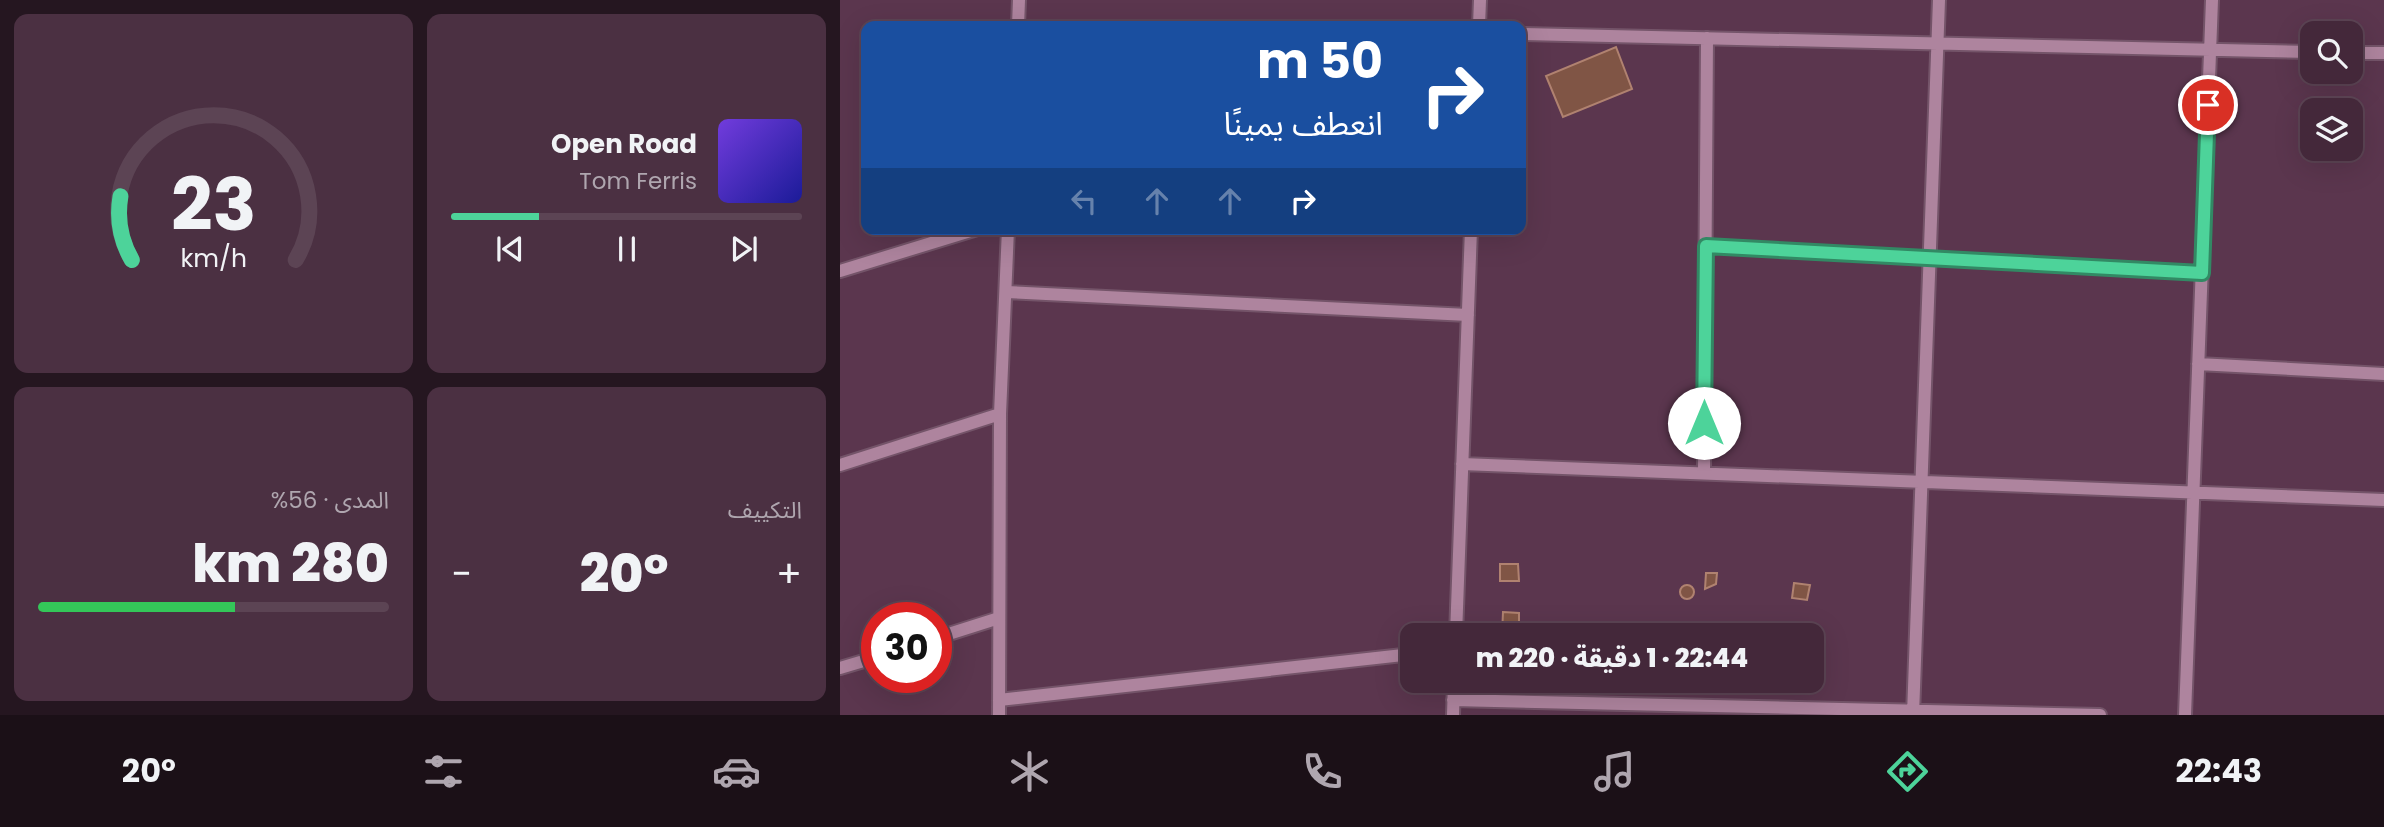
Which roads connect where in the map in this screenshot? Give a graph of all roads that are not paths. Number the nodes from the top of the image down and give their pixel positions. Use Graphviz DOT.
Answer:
graph roads {
  1 [pos="1019,0"];
  2 [pos="1480,0"];
  3 [pos="1940,0"];
  4 [pos="2212,0"];
  5 [pos="1018,21"];
  6 [pos="1479,21"];
  7 [pos="1526,34"];
  8 [pos="1707,38"];
  9 [pos="1938,43"];
  10 [pos="2210,49"];
  11 [pos="2300,52"];
  12 [pos="2363,52"];
  13 [pos="2384,53"];
  14 [pos="957,235"];
  15 [pos="1008,235"];
  16 [pos="1471,235"];
  17 [pos="1706,246"];
  18 [pos="1930,258"];
  19 [pos="840,271"];
  20 [pos="2202,273"];
  21 [pos="1006,292"];
  22 [pos="1468,315"];
  23 [pos="2198,364"];
  24 [pos="2384,374"];
  25 [pos="1000,414"];
  26 [pos="1462,464"];
  27 [pos="840,465"];
  28 [pos="1704,473"];
  29 [pos="1921,482"];
  30 [pos="2194,492"];
  31 [pos="2384,500"];
  32 [pos="999,618"];
  33 [pos="1456,623"];
  34 [pos="952,633"];
  35 [pos="1400,655"];
  36 [pos="861,662"];
  37 [pos="840,668"];
  38 [pos="1453,693"];
  39 [pos="999,700"];
  40 [pos="1453,700"];
  41 [pos="1913,713"];
  42 [pos="999,715"];
  43 [pos="1453,715"];
  44 [pos="2100,715"];
  45 [pos="2185,715"];
  1 -- 5 [label="street"];
  2 -- 6 [label="street"];
  3 -- 9 [label="street"];
  4 -- 10 [label="street"];
  7 -- 8 [label="street"];
  8 -- 9 [label="street"];
  8 -- 17 [label="street"];
  9 -- 10 [label="street"];
  9 -- 18 [label="street"];
  10 -- 11 [label="street"];
  10 -- 20 [label="street"];
  12 -- 13 [label="street"];
  14 -- 19 [label="street"];
  15 -- 21 [label="street"];
  16 -- 22 [label="street"];
  17 -- 18 [label="street"];
  17 -- 28 [label="street"];
  18 -- 20 [label="street"];
  18 -- 29 [label="street"];
  20 -- 23 [label="street"];
  21 -- 22 [label="street"];
  21 -- 25 [label="street"];
  22 -- 26 [label="street"];
  23 -- 24 [label="street"];
  23 -- 30 [label="street"];
  25 -- 27 [label="street"];
  25 -- 32 [label="street"];
  26 -- 28 [label="street"];
  26 -- 33 [label="street"];
  28 -- 29 [label="street"];
  29 -- 30 [label="street"];
  29 -- 41 [label="street"];
  30 -- 31 [label="street"];
  30 -- 45 [label="street"];
  32 -- 34 [label="street"];
  32 -- 39 [label="street"];
  35 -- 39 [label="street"];
  36 -- 37 [label="street"];
  38 -- 40 [label="street"];
  39 -- 42 [label="street"];
  40 -- 41 [label="street"];
  40 -- 43 [label="street"];
  41 -- 44 [label="street"];
}
